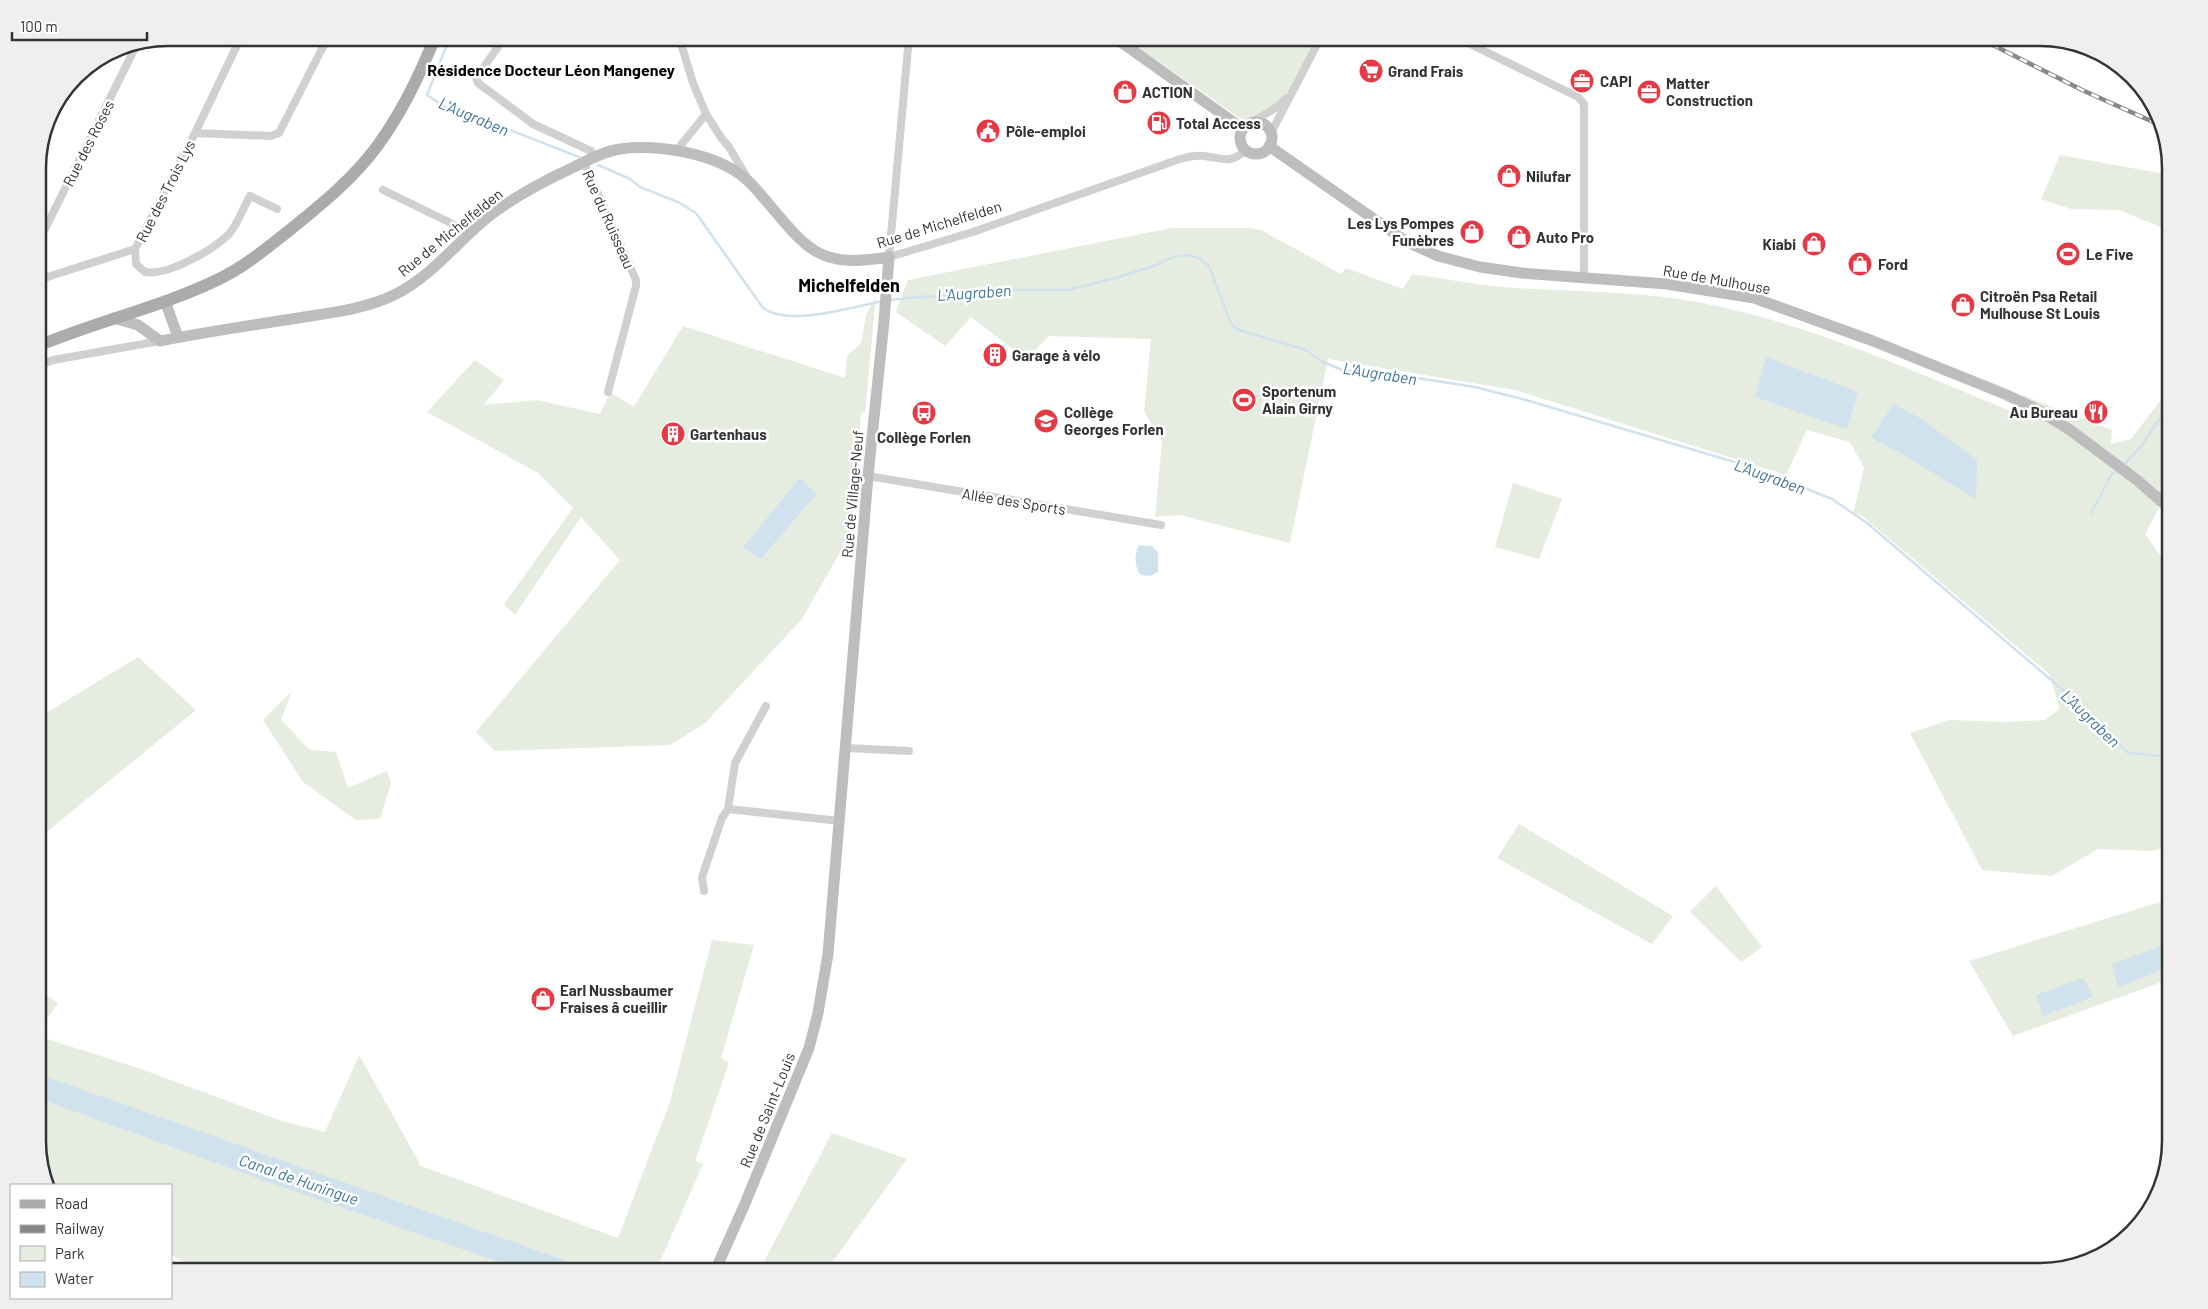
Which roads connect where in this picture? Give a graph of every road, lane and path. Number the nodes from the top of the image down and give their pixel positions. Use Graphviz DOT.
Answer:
graph roads {
  1 [pos="237,46"];
  2 [pos="324,46"];
  3 [pos="432,46"];
  4 [pos="499,46"];
  5 [pos="681,46"];
  6 [pos="908,46"];
  7 [pos="1126,46"];
  8 [pos="1317,46"];
  9 [pos="1473,46"];
  10 [pos="133,52"];
  11 [pos="1291,92"];
  12 [pos="706,114"];
  13 [pos="1247,126"];
  14 [pos="195,133"];
  15 [pos="1271,134"];
  16 [pos="1268,146"];
  17 [pos="729,147"];
  18 [pos="677,150"];
  19 [pos="1246,150"];
  20 [pos="595,157"];
  21 [pos="584,162"];
  22 [pos="729,167"];
  23 [pos="748,180"];
  24 [pos="383,190"];
  25 [pos="277,209"];
  26 [pos="47,224"];
  27 [pos="468,235"];
  28 [pos="135,249"];
  29 [pos="889,257"];
  30 [pos="47,277"];
  31 [pos="1584,278"];
  32 [pos="165,301"];
  33 [pos="112,318"];
  34 [pos="178,337"];
  35 [pos="160,341"];
  36 [pos="47,343"];
  37 [pos="47,362"];
  38 [pos="608,392"];
  39 [pos="868,476"];
  40 [pos="2161,500"];
  41 [pos="1161,525"];
  42 [pos="766,706"];
  43 [pos="846,748"];
  44 [pos="909,750"];
  45 [pos="728,809"];
  46 [pos="840,821"];
  47 [pos="704,891"];
  48 [pos="828,954"];
  49 [pos="719,1263"];
  1 -- 14 [label="street, Rue des Trois Lys"];
  2 -- 14 [label="street"];
  3 -- 32 [label="main road"];
  4 -- 20 [label="street"];
  5 -- 12 [label="street"];
  6 -- 29 [label="street, Rue de Village-Neuf"];
  7 -- 13 [label="street"];
  8 -- 11 [label="street"];
  9 -- 31 [label="street"];
  10 -- 26 [label="street, Rue des Roses"];
  11 -- 13 [label="street"];
  11 -- 15 [label="street"];
  12 -- 17 [label="street"];
  12 -- 18 [label="street"];
  13 -- 15 [label="street"];
  13 -- 19 [label="street"];
  14 -- 28 [label="street, Rue des Trois Lys"];
  15 -- 16 [label="street"];
  16 -- 19 [label="street"];
  16 -- 31 [label="street, Rue de Mulhouse"];
  17 -- 22 [label="street"];
  17 -- 23 [label="street"];
  18 -- 20 [label="street, Rue de Michelfelden"];
  18 -- 22 [label="street, Rue de Michelfelden"];
  19 -- 29 [label="street, Rue de Michelfelden"];
  20 -- 21 [label="street, Rue de Michelfelden"];
  21 -- 27 [label="street, Rue de Michelfelden"];
  21 -- 38 [label="street, Rue du Ruisseau"];
  22 -- 23 [label="street, Rue de Michelfelden"];
  23 -- 29 [label="street, Rue de Michelfelden"];
  24 -- 27 [label="street"];
  25 -- 28 [label="street, Rue des Trois Lys"];
  27 -- 34 [label="street, Rue de Michelfelden"];
  28 -- 30 [label="street"];
  29 -- 39 [label="street, Rue de Village-Neuf"];
  31 -- 40 [label="street, Rue de Mulhouse"];
  32 -- 33 [label="main road"];
  32 -- 34 [label="street"];
  33 -- 35 [label="street"];
  33 -- 36 [label="main road"];
  34 -- 35 [label="street, Rue de Michelfelden"];
  35 -- 37 [label="street"];
  39 -- 41 [label="street, Allée des Sports"];
  39 -- 43 [label="street, Rue de Village-Neuf"];
  42 -- 45 [label="street"];
  43 -- 44 [label="street"];
  43 -- 46 [label="street, Rue de Village-Neuf"];
  45 -- 46 [label="street"];
  45 -- 47 [label="street"];
  46 -- 48 [label="street, Rue de Village-Neuf"];
  48 -- 49 [label="street, Rue de Saint-Louis"];
}
